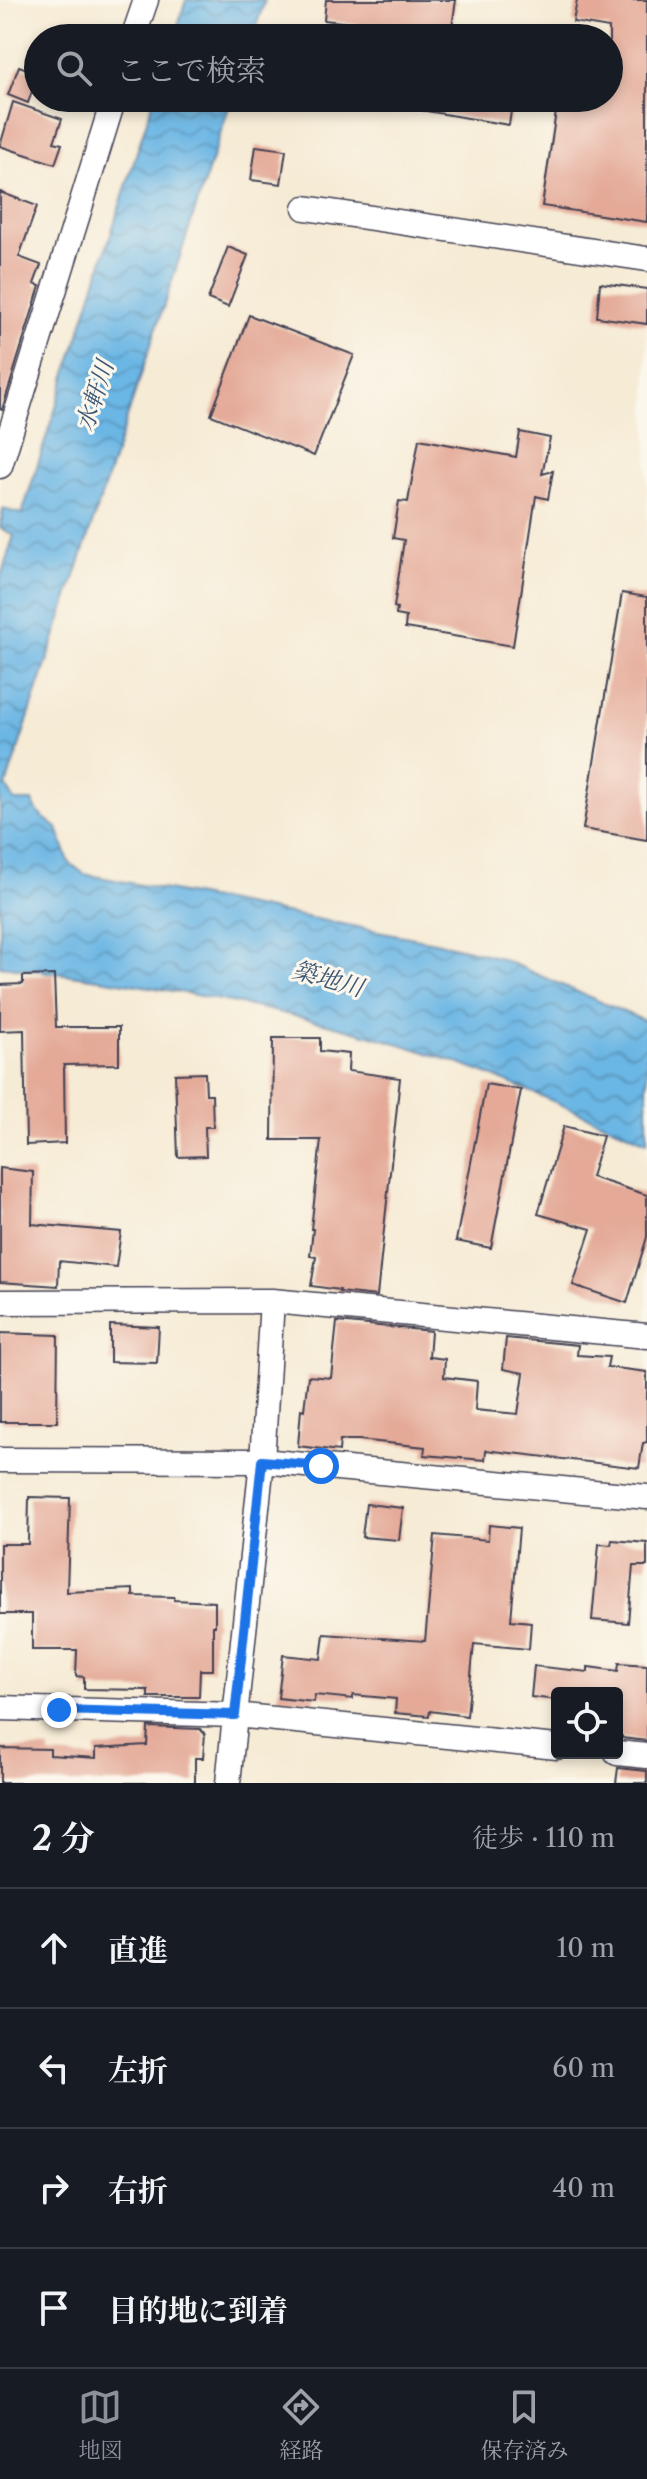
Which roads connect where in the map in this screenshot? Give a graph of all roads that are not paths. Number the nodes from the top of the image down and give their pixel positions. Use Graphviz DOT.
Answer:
graph roads {
  1 [pos="146,0"];
  2 [pos="138,24"];
  3 [pos="110,112"];
  4 [pos="305,208"];
  5 [pos="647,259"];
  6 [pos="0,466"];
  7 [pos="272,1301"];
  8 [pos="0,1302"];
  9 [pos="647,1336"];
  10 [pos="0,1460"];
  11 [pos="262,1461"];
  12 [pos="647,1497"];
  13 [pos="0,1708"];
  14 [pos="235,1715"];
  15 [pos="551,1746"];
  16 [pos="623,1754"];
  17 [pos="647,1756"];
  18 [pos="228,1783"];
  1 -- 2 [label="street"];
  3 -- 6 [label="street"];
  4 -- 5 [label="street"];
  7 -- 8 [label="street"];
  7 -- 9 [label="street"];
  7 -- 11 [label="street"];
  10 -- 11 [label="street"];
  11 -- 12 [label="street"];
  11 -- 14 [label="street"];
  13 -- 14 [label="street"];
  14 -- 15 [label="street"];
  14 -- 18 [label="street"];
  16 -- 17 [label="street"];
}
